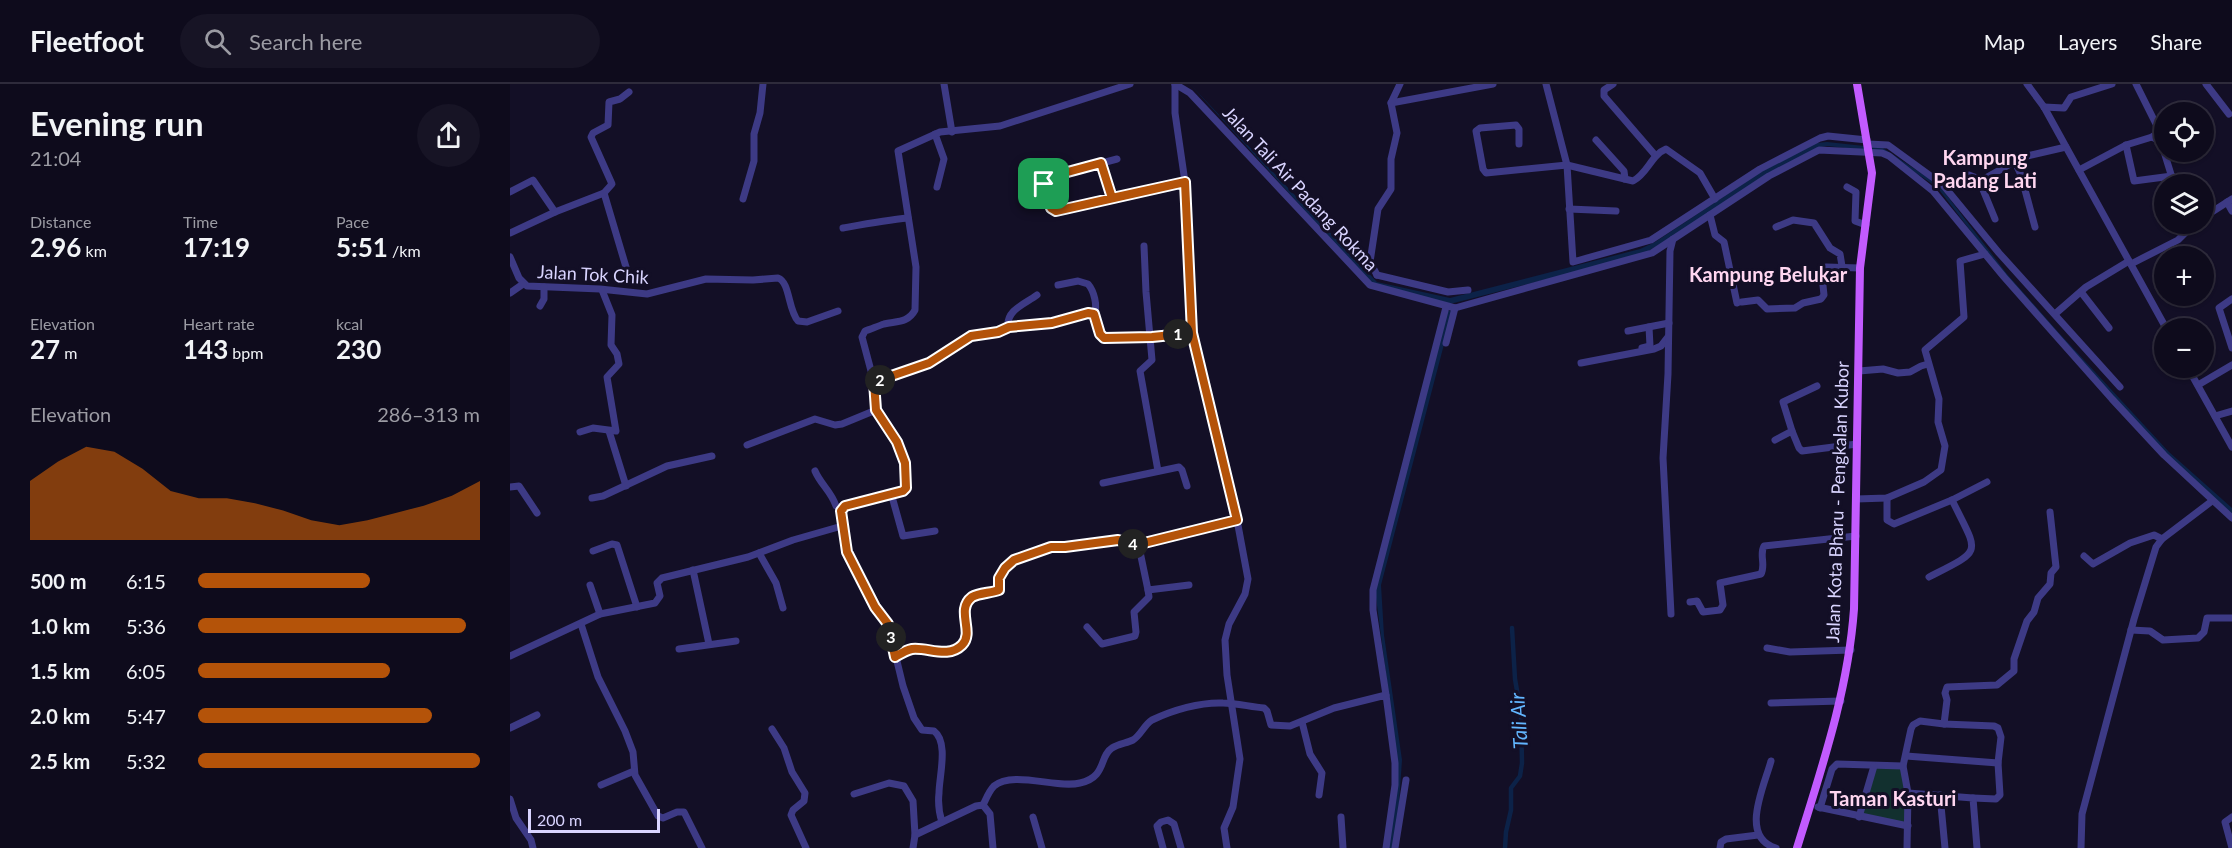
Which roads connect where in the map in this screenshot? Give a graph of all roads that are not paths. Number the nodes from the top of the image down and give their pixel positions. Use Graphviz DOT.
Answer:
graph roads {
  1 [pos="763,84"];
  2 [pos="944,84"];
  3 [pos="1130,84"];
  4 [pos="1176,84"];
  5 [pos="1400,84"];
  6 [pos="1493,84"];
  7 [pos="1546,84"];
  8 [pos="1613,84"];
  9 [pos="1857,84"];
  10 [pos="2027,84"];
  11 [pos="2112,84"];
  12 [pos="2136,84"];
  13 [pos="2206,84"];
  14 [pos="629,92"];
  15 [pos="1391,103"];
  16 [pos="2044,107"];
  17 [pos="2229,114"];
  18 [pos="952,132"];
  19 [pos="935,134"];
  20 [pos="2152,137"];
  21 [pos="1596,140"];
  22 [pos="1519,144"];
  23 [pos="1868,145"];
  24 [pos="2126,145"];
  25 [pos="2066,147"];
  26 [pos="1655,155"];
  27 [pos="1117,159"];
  28 [pos="2015,162"];
  29 [pos="1101,163"];
  30 [pos="1567,165"];
  31 [pos="2079,170"];
  32 [pos="2171,174"];
  33 [pos="2154,178"];
  34 [pos="1625,179"];
  35 [pos="1979,180"];
  36 [pos="1185,182"];
  37 [pos="1943,185"];
  38 [pos="938,187"];
  39 [pos="1846,187"];
  40 [pos="510,192"];
  41 [pos="604,193"];
  42 [pos="1112,198"];
  43 [pos="743,199"];
  44 [pos="1715,199"];
  45 [pos="2230,200"];
  46 [pos="1855,203"];
  47 [pos="1869,204"];
  48 [pos="1569,209"];
  49 [pos="2214,210"];
  50 [pos="1616,211"];
  51 [pos="2232,211"];
  52 [pos="555,212"];
  53 [pos="1710,215"];
  54 [pos="908,218"];
  55 [pos="1995,219"];
  56 [pos="1866,225"];
  57 [pos="2035,226"];
  58 [pos="1776,227"];
  59 [pos="843,228"];
  60 [pos="510,233"];
  61 [pos="2182,234"];
  62 [pos="1673,239"];
  63 [pos="1144,246"];
  64 [pos="1985,254"];
  65 [pos="510,257"];
  66 [pos="2130,262"];
  67 [pos="1842,266"];
  68 [pos="626,267"];
  69 [pos="1860,268"];
  70 [pos="1377,275"];
  71 [pos="523,284"];
  72 [pos="1370,284"];
  73 [pos="1058,285"];
  74 [pos="544,287"];
  75 [pos="602,290"];
  76 [pos="1468,290"];
  77 [pos="2081,292"];
  78 [pos="510,293"];
  79 [pos="1037,295"];
  80 [pos="2232,299"];
  81 [pos="540,306"];
  82 [pos="1451,307"];
  83 [pos="838,311"];
  84 [pos="1094,314"];
  85 [pos="2055,314"];
  86 [pos="2161,318"];
  87 [pos="1669,323"];
  88 [pos="1008,327"];
  89 [pos="1649,327"];
  90 [pos="2109,328"];
  91 [pos="1628,331"];
  92 [pos="1192,333"];
  93 [pos="1152,337"];
  94 [pos="1668,337"];
  95 [pos="1446,343"];
  96 [pos="2232,348"];
  97 [pos="1638,354"];
  98 [pos="1581,363"];
  99 [pos="1928,364"];
  100 [pos="2232,365"];
  101 [pos="1859,371"];
  102 [pos="2194,378"];
  103 [pos="874,382"];
  104 [pos="2198,385"];
  105 [pos="1817,386"];
  106 [pos="2120,387"];
  107 [pos="876,410"];
  108 [pos="2232,411"];
  109 [pos="2215,416"];
  110 [pos="609,431"];
  111 [pos="1792,431"];
  112 [pos="580,432"];
  113 [pos="1776,440"];
  114 [pos="1857,444"];
  115 [pos="747,445"];
  116 [pos="2232,447"];
  117 [pos="712,456"];
  118 [pos="815,471"];
  119 [pos="1158,471"];
  120 [pos="1987,482"];
  121 [pos="1103,483"];
  122 [pos="626,486"];
  123 [pos="1187,486"];
  124 [pos="510,488"];
  125 [pos="891,493"];
  126 [pos="592,498"];
  127 [pos="1887,498"];
  128 [pos="1856,499"];
  129 [pos="1952,501"];
  130 [pos="2212,501"];
  131 [pos="842,508"];
  132 [pos="2050,512"];
  133 [pos="537,513"];
  134 [pos="2232,518"];
  135 [pos="1237,520"];
  136 [pos="842,526"];
  137 [pos="935,531"];
  138 [pos="1856,536"];
  139 [pos="2162,538"];
  140 [pos="1139,547"];
  141 [pos="593,551"];
  142 [pos="759,553"];
  143 [pos="2084,556"];
  144 [pos="693,570"];
  145 [pos="1929,578"];
  146 [pos="590,585"];
  147 [pos="1189,585"];
  148 [pos="1148,590"];
  149 [pos="1690,602"];
  150 [pos="637,607"];
  151 [pos="783,608"];
  152 [pos="600,614"];
  153 [pos="1671,614"];
  154 [pos="2232,618"];
  155 [pos="581,624"];
  156 [pos="1087,627"];
  157 [pos="2131,630"];
  158 [pos="736,641"];
  159 [pos="709,644"];
  160 [pos="1767,648"];
  161 [pos="679,649"];
  162 [pos="1851,650"];
  163 [pos="510,656"];
  164 [pos="895,657"];
  165 [pos="1386,695"];
  166 [pos="1841,701"];
  167 [pos="1771,703"];
  168 [pos="1233,704"];
  169 [pos="537,715"];
  170 [pos="1302,722"];
  171 [pos="1944,724"];
  172 [pos="510,729"];
  173 [pos="772,729"];
  174 [pos="1906,756"];
  175 [pos="1771,761"];
  176 [pos="1998,763"];
  177 [pos="1874,766"];
  178 [pos="1903,766"];
  179 [pos="634,771"];
  180 [pos="1406,780"];
  181 [pos="601,785"];
  182 [pos="854,794"];
  183 [pos="1908,794"];
  184 [pos="1319,795"];
  185 [pos="1941,795"];
  186 [pos="1973,798"];
  187 [pos="510,799"];
  188 [pos="1810,805"];
  189 [pos="983,806"];
  190 [pos="1820,808"];
  191 [pos="1033,817"];
  192 [pos="1341,817"];
  193 [pos="1858,817"];
  194 [pos="2232,817"];
  195 [pos="942,822"];
  196 [pos="1908,826"];
  197 [pos="915,835"];
  198 [pos="1758,835"];
  199 [pos="533,848"];
  200 [pos="702,848"];
  201 [pos="806,848"];
  202 [pos="913,848"];
  203 [pos="993,848"];
  204 [pos="1042,848"];
  205 [pos="1163,848"];
  206 [pos="1181,848"];
  207 [pos="1227,848"];
  208 [pos="1343,848"];
  209 [pos="1386,848"];
  210 [pos="1395,848"];
  211 [pos="1720,848"];
  212 [pos="1776,848"];
  213 [pos="1797,848"];
  214 [pos="1907,848"];
  215 [pos="1946,848"];
  216 [pos="1977,848"];
  217 [pos="2081,848"];
  218 [pos="2232,848"];
  1 -- 43 [label="street"];
  2 -- 18 [label="street"];
  3 -- 18 [label="street"];
  4 -- 36 [label="street"];
  4 -- 72 [label="street, Jalan Tali Air Padang Rokma"];
  5 -- 15 [label="street"];
  6 -- 15 [label="street"];
  7 -- 30 [label="street"];
  8 -- 26 [label="street"];
  9 -- 23 [label="main road, Jalan Kota Bharu - Pengkalan Kubor"];
  10 -- 16 [label="street"];
  11 -- 16 [label="street"];
  12 -- 20 [label="street"];
  13 -- 17 [label="street"];
  14 -- 41 [label="street"];
  15 -- 70 [label="street"];
  16 -- 25 [label="street"];
  18 -- 19 [label="street"];
  19 -- 38 [label="street"];
  19 -- 54 [label="street"];
  20 -- 24 [label="street"];
  20 -- 32 [label="street"];
  21 -- 34 [label="street"];
  22 -- 30 [label="street"];
  23 -- 37 [label="street"];
  23 -- 44 [label="street"];
  23 -- 47 [label="main road, Jalan Kota Bharu - Pengkalan Kubor"];
  23 -- 53 [label="street"];
  23 -- 64 [label="street"];
  24 -- 31 [label="street"];
  24 -- 33 [label="street"];
  25 -- 28 [label="street"];
  25 -- 31 [label="street"];
  26 -- 34 [label="street"];
  26 -- 44 [label="street"];
  27 -- 29 [label="street"];
  28 -- 35 [label="street"];
  28 -- 57 [label="street"];
  29 -- 42 [label="street"];
  29 -- 42 [label="street"];
  30 -- 34 [label="street"];
  30 -- 48 [label="street"];
  31 -- 66 [label="street"];
  35 -- 37 [label="street"];
  35 -- 55 [label="street"];
  36 -- 42 [label="street"];
  36 -- 92 [label="street"];
  37 -- 85 [label="street"];
  39 -- 46 [label="street"];
  40 -- 52 [label="street"];
  41 -- 52 [label="street"];
  41 -- 68 [label="street"];
  44 -- 48 [label="street"];
  45 -- 49 [label="street"];
  45 -- 51 [label="street"];
  46 -- 47 [label="street"];
  46 -- 56 [label="street"];
  47 -- 56 [label="main road, Jalan Kota Bharu - Pengkalan Kubor"];
  48 -- 50 [label="street"];
  52 -- 60 [label="street"];
  53 -- 62 [label="street"];
  53 -- 67 [label="street"];
  54 -- 59 [label="street"];
  54 -- 103 [label="street"];
  56 -- 69 [label="main road, Jalan Kota Bharu - Pengkalan Kubor"];
  58 -- 67 [label="street"];
  61 -- 66 [label="street"];
  62 -- 82 [label="street"];
  62 -- 87 [label="street"];
  63 -- 93 [label="street"];
  64 -- 99 [label="street"];
  64 -- 130 [label="street"];
  65 -- 71 [label="street, Jalan Tok Chik"];
  66 -- 77 [label="street"];
  66 -- 86 [label="street"];
  67 -- 69 [label="street"];
  69 -- 101 [label="main road, Jalan Kota Bharu - Pengkalan Kubor"];
  70 -- 72 [label="street"];
  70 -- 76 [label="street"];
  71 -- 74 [label="street, Jalan Tok Chik"];
  71 -- 78 [label="street"];
  72 -- 82 [label="street, Jalan Tali Air Padang Rokma"];
  73 -- 84 [label="street"];
  74 -- 75 [label="street, Jalan Tok Chik"];
  74 -- 81 [label="street"];
  75 -- 83 [label="street, Jalan Tok Chik"];
  75 -- 110 [label="street"];
  77 -- 85 [label="street"];
  77 -- 90 [label="street"];
  79 -- 88 [label="street"];
  80 -- 96 [label="street"];
  82 -- 95 [label="street"];
  82 -- 165 [label="street"];
  84 -- 88 [label="street"];
  84 -- 93 [label="street"];
  85 -- 106 [label="street"];
  87 -- 89 [label="street"];
  87 -- 94 [label="street"];
  88 -- 103 [label="street"];
  89 -- 91 [label="street"];
  89 -- 97 [label="street"];
  92 -- 93 [label="street"];
  92 -- 135 [label="street"];
  93 -- 119 [label="street"];
  94 -- 97 [label="street"];
  94 -- 153 [label="street"];
  97 -- 98 [label="street"];
  99 -- 101 [label="street"];
  99 -- 127 [label="street"];
  100 -- 104 [label="street"];
  101 -- 114 [label="main road, Jalan Kota Bharu - Pengkalan Kubor"];
  102 -- 104 [label="street"];
  103 -- 107 [label="street"];
  104 -- 109 [label="street"];
  105 -- 111 [label="street"];
  107 -- 115 [label="street"];
  107 -- 125 [label="street"];
  108 -- 109 [label="street"];
  109 -- 116 [label="street"];
  110 -- 112 [label="street"];
  110 -- 122 [label="street"];
  111 -- 113 [label="street"];
  111 -- 114 [label="street"];
  114 -- 128 [label="main road, Jalan Kota Bharu - Pengkalan Kubor"];
  117 -- 122 [label="street"];
  118 -- 131 [label="street"];
  119 -- 121 [label="street"];
  119 -- 123 [label="street"];
  120 -- 129 [label="street"];
  122 -- 126 [label="street"];
  124 -- 133 [label="street"];
  125 -- 131 [label="street"];
  125 -- 137 [label="street"];
  127 -- 128 [label="street"];
  127 -- 129 [label="street"];
  128 -- 138 [label="main road, Jalan Kota Bharu - Pengkalan Kubor"];
  129 -- 145 [label="street"];
  130 -- 134 [label="street"];
  130 -- 139 [label="street"];
  131 -- 136 [label="street"];
  132 -- 171 [label="street"];
  135 -- 140 [label="street"];
  135 -- 168 [label="street"];
  136 -- 142 [label="street"];
  136 -- 164 [label="street"];
  138 -- 149 [label="street"];
  138 -- 162 [label="main road, Jalan Kota Bharu - Pengkalan Kubor"];
  139 -- 143 [label="street"];
  139 -- 157 [label="street"];
  140 -- 148 [label="street"];
  140 -- 164 [label="street"];
  141 -- 150 [label="street"];
  142 -- 144 [label="street"];
  142 -- 151 [label="street"];
  144 -- 150 [label="street"];
  144 -- 159 [label="street"];
  146 -- 152 [label="street"];
  147 -- 148 [label="street"];
  148 -- 156 [label="street"];
  150 -- 152 [label="street"];
  152 -- 155 [label="street"];
  154 -- 157 [label="street"];
  155 -- 163 [label="street"];
  155 -- 179 [label="street"];
  157 -- 217 [label="street"];
  158 -- 159 [label="street"];
  159 -- 161 [label="street"];
  160 -- 162 [label="street"];
  162 -- 166 [label="main road, Jalan Kota Bharu - Pengkalan Kubor"];
  164 -- 195 [label="street"];
  165 -- 170 [label="street"];
  165 -- 209 [label="street"];
  166 -- 167 [label="street"];
  166 -- 188 [label="main road, Jalan Kota Bharu - Pengkalan Kubor"];
  168 -- 170 [label="street"];
  168 -- 189 [label="street"];
  168 -- 207 [label="street"];
  169 -- 172 [label="street"];
  170 -- 184 [label="street"];
  171 -- 174 [label="street"];
  171 -- 176 [label="street"];
  173 -- 201 [label="street"];
  174 -- 176 [label="street"];
  174 -- 178 [label="street"];
  175 -- 198 [label="street"];
  176 -- 186 [label="street"];
  177 -- 178 [label="street"];
  177 -- 190 [label="street"];
  177 -- 193 [label="street"];
  178 -- 183 [label="street"];
  179 -- 181 [label="street"];
  179 -- 200 [label="street"];
  180 -- 210 [label="street"];
  182 -- 197 [label="street"];
  183 -- 185 [label="street"];
  183 -- 196 [label="street"];
  185 -- 186 [label="street"];
  185 -- 215 [label="street"];
  186 -- 216 [label="street"];
  187 -- 199 [label="street"];
  188 -- 190 [label="street"];
  188 -- 213 [label="main road, Jalan Kota Bharu - Pengkalan Kubor"];
  189 -- 195 [label="street"];
  189 -- 203 [label="street"];
  190 -- 193 [label="street"];
  191 -- 204 [label="street"];
  192 -- 208 [label="street"];
  193 -- 196 [label="street"];
  194 -- 218 [label="street"];
  195 -- 197 [label="street"];
  196 -- 214 [label="street"];
  197 -- 202 [label="street"];
  198 -- 211 [label="street"];
  198 -- 212 [label="street"];
  205 -- 206 [label="street"];
}
